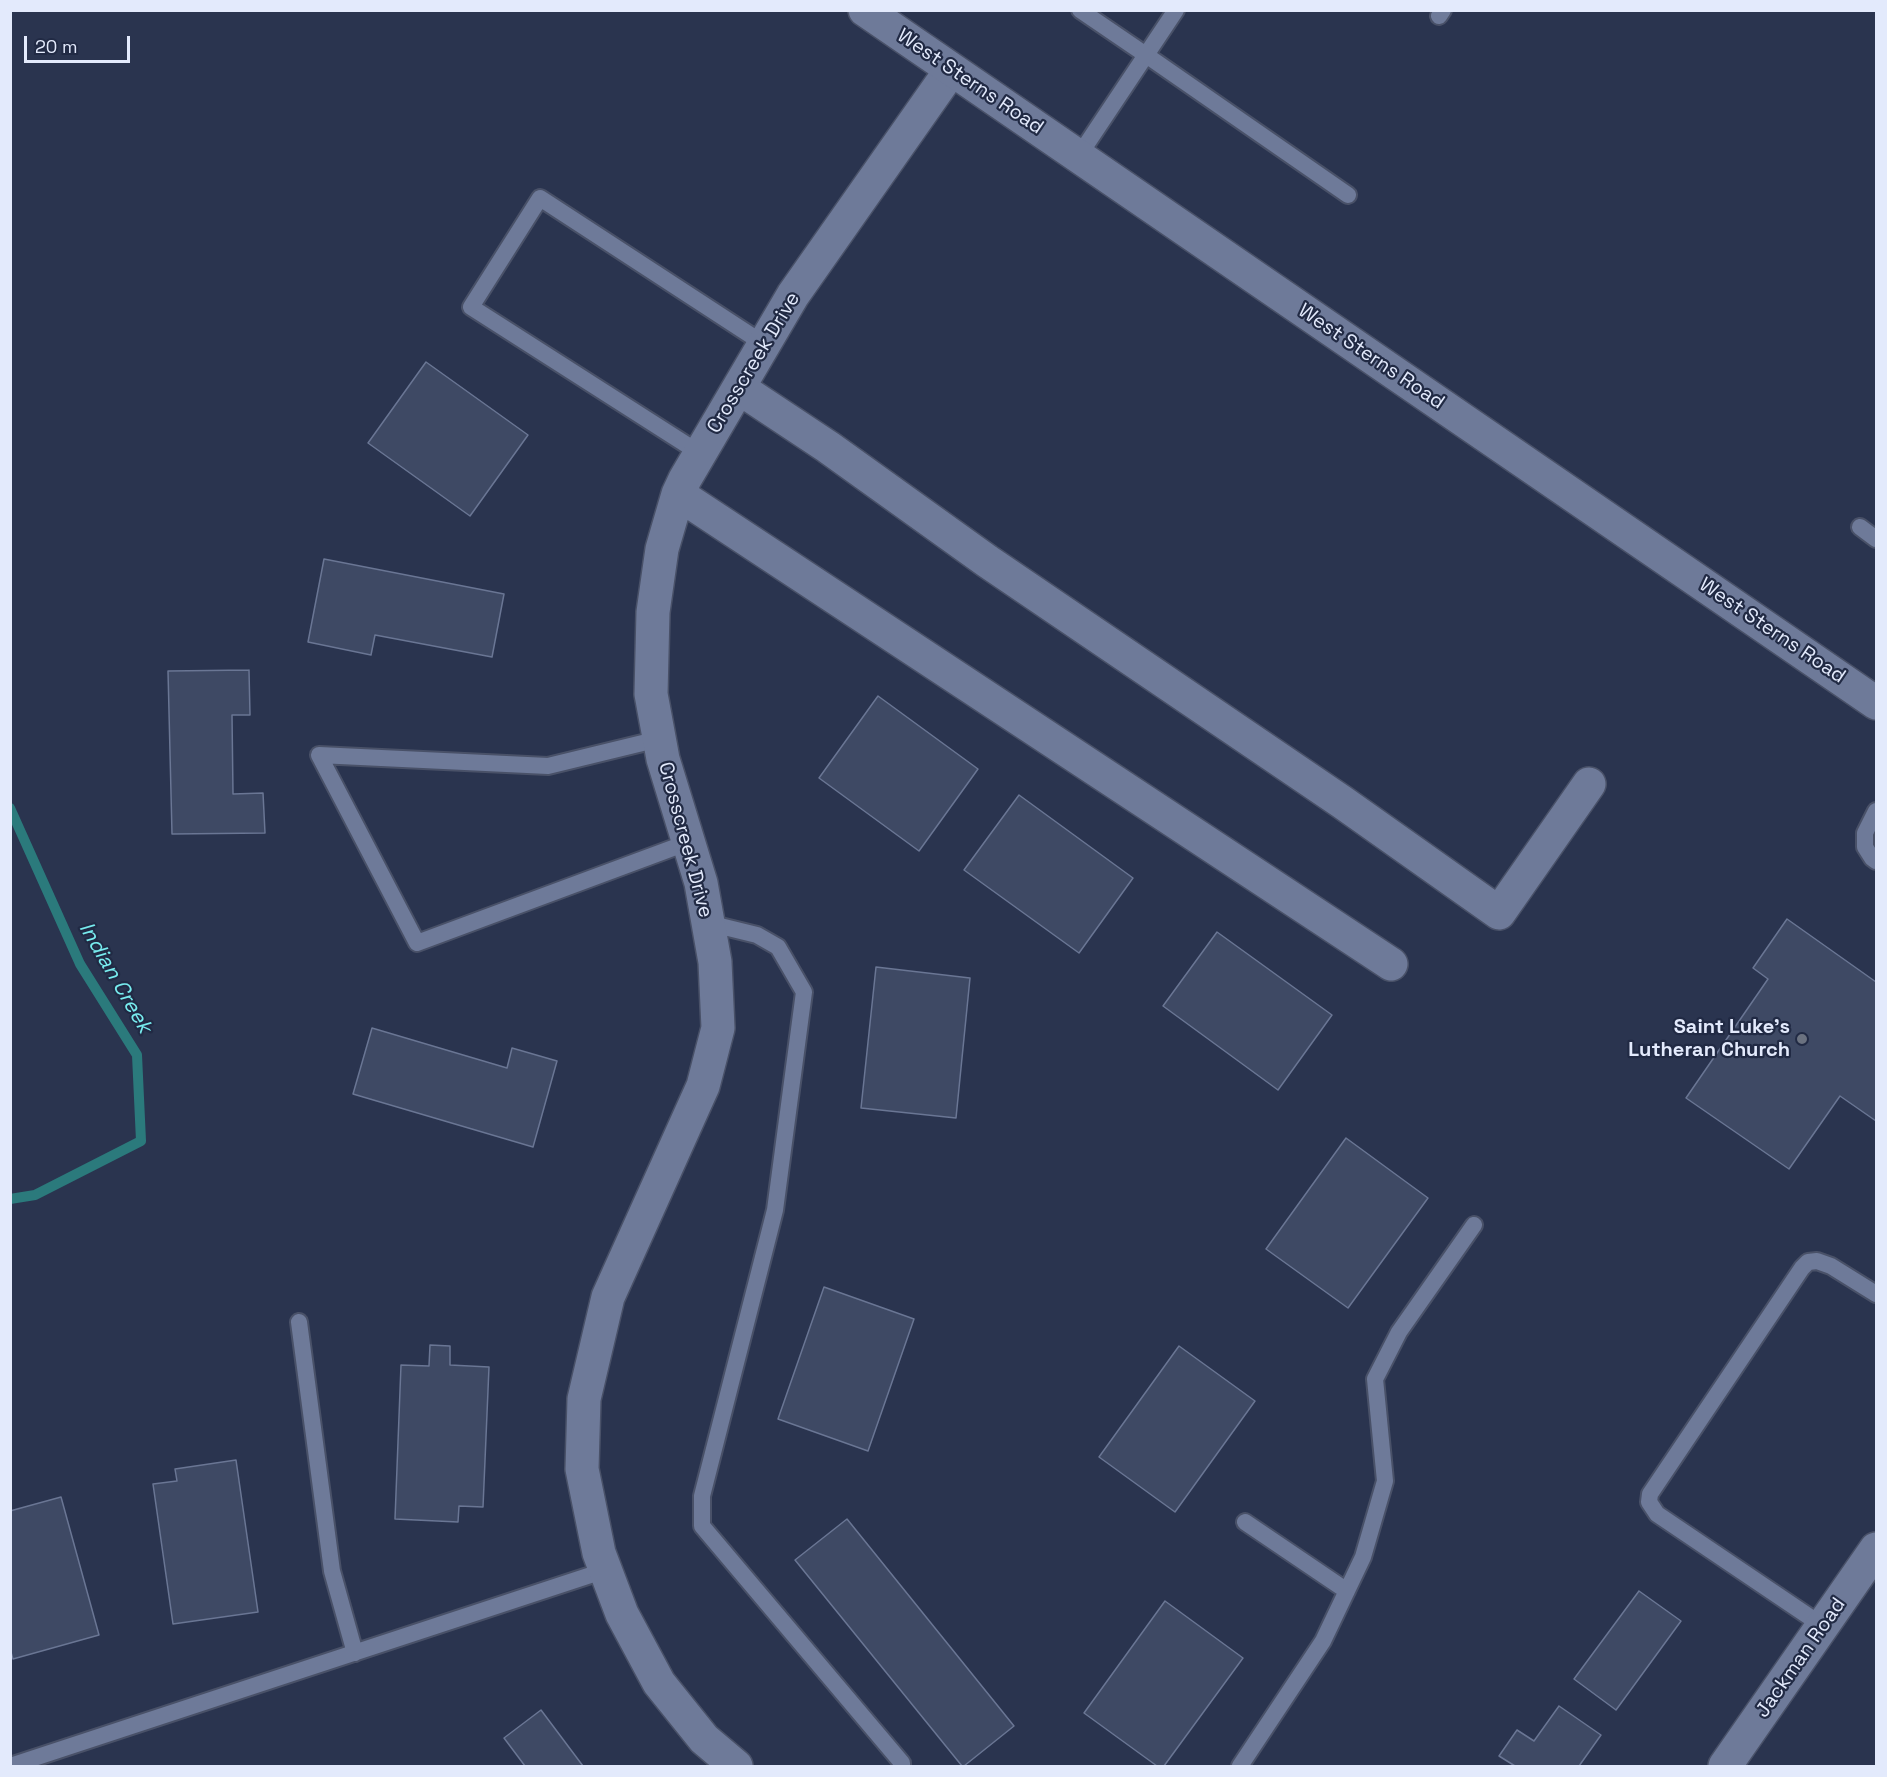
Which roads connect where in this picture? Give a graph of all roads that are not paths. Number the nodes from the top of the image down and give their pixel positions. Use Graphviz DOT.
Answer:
graph roads {
  1 [pos="865,10"];
  2 [pos="1080,10"];
  3 [pos="1176,10"];
  4 [pos="1146,55"];
  5 [pos="951,70"];
  6 [pos="1078,157"];
  7 [pos="1348,195"];
  8 [pos="764,344"];
  9 [pos="739,388"];
  10 [pos="700,454"];
  11 [pos="678,494"];
  12 [pos="1860,527"];
  13 [pos="1876,539"];
  14 [pos="1876,703"];
  15 [pos="659,739"];
  16 [pos="1589,784"];
  17 [pos="1876,811"];
  18 [pos="689,843"];
  19 [pos="1876,861"];
  20 [pos="708,923"];
  21 [pos="1391,964"];
  22 [pos="1474,1225"];
  23 [pos="1876,1294"];
  24 [pos="298,1322"];
  25 [pos="1245,1522"];
  26 [pos="1876,1549"];
  27 [pos="606,1570"];
  28 [pos="1347,1591"];
  29 [pos="1823,1626"];
  30 [pos="355,1653"];
  31 [pos="10,1766"];
  32 [pos="736,1767"];
  33 [pos="902,1767"];
  34 [pos="1240,1767"];
  35 [pos="1725,1767"];
  1 -- 5 [label="street, West Sterns Road"];
  2 -- 4 [label="lane"];
  3 -- 4 [label="lane"];
  4 -- 6 [label="lane"];
  4 -- 7 [label="lane"];
  5 -- 6 [label="street, West Sterns Road"];
  5 -- 8 [label="street, Crosscreek Drive"];
  6 -- 14 [label="street, West Sterns Road"];
  8 -- 9 [label="street, Crosscreek Drive"];
  8 -- 10 [label="lane"];
  9 -- 10 [label="street, Crosscreek Drive"];
  9 -- 16 [label="street"];
  10 -- 11 [label="street, Crosscreek Drive"];
  11 -- 15 [label="street, Crosscreek Drive"];
  11 -- 21 [label="street"];
  12 -- 13 [label="lane"];
  15 -- 18 [label="street, Crosscreek Drive"];
  15 -- 18 [label="lane"];
  17 -- 19 [label="lane"];
  18 -- 20 [label="street, Crosscreek Drive"];
  20 -- 27 [label="street, Crosscreek Drive"];
  20 -- 33 [label="lane"];
  22 -- 28 [label="lane"];
  23 -- 29 [label="lane"];
  24 -- 30 [label="lane"];
  25 -- 28 [label="lane"];
  26 -- 29 [label="street, Jackman Road"];
  27 -- 30 [label="lane"];
  27 -- 32 [label="street, Crosscreek Drive"];
  28 -- 34 [label="lane"];
  29 -- 35 [label="street, Jackman Road"];
  30 -- 31 [label="lane"];
}
